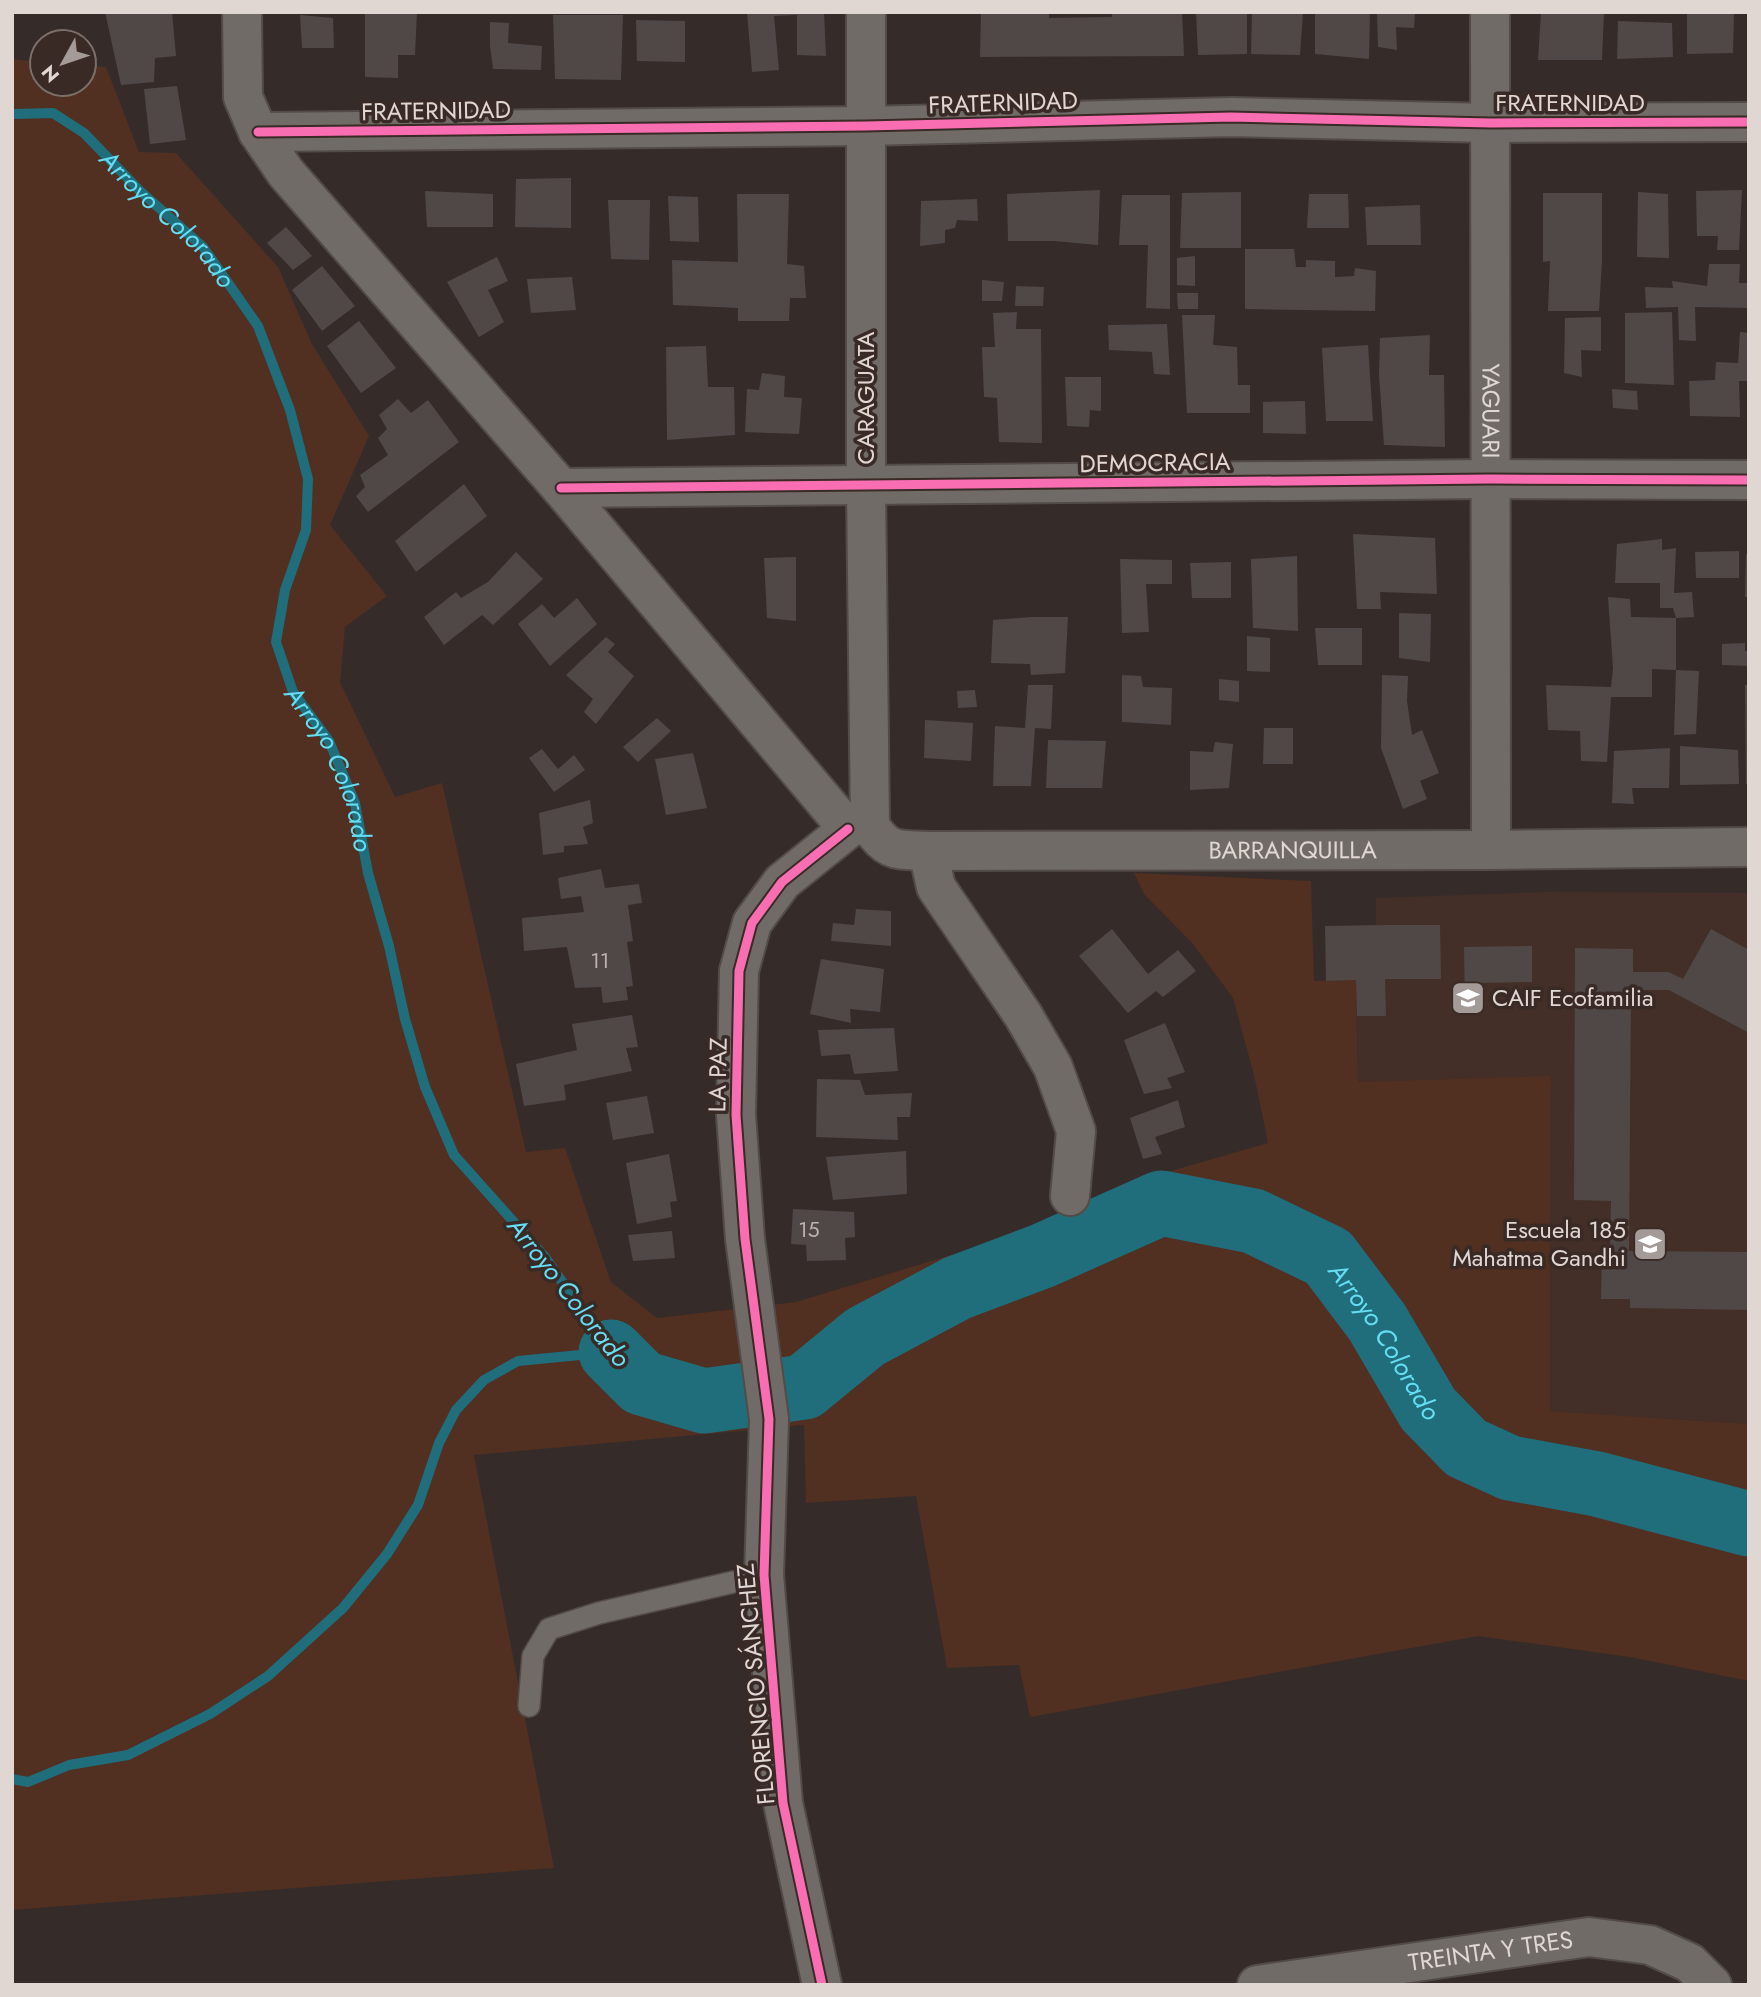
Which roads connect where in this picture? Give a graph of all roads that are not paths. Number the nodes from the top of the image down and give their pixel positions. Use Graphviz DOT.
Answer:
graph roads {
  1 [pos="242,12"];
  2 [pos="866,12"];
  3 [pos="1490,12"];
  4 [pos="1491,122"];
  5 [pos="1749,122"];
  6 [pos="866,126"];
  7 [pos="258,132"];
  8 [pos="1490,479"];
  9 [pos="1749,481"];
  10 [pos="866,486"];
  11 [pos="561,488"];
  12 [pos="859,828"];
  13 [pos="1749,847"];
  14 [pos="1491,850"];
  15 [pos="928,851"];
  16 [pos="1070,1196"];
  17 [pos="769,1419"];
  18 [pos="764,1575"];
  19 [pos="529,1706"];
  20 [pos="822,1985"];
  21 [pos="1257,1985"];
  22 [pos="1712,1985"];
  1 -- 7 [label="street, BARRANQUILLA"];
  2 -- 6 [label="street, CARAGUATA"];
  3 -- 4 [label="street, YAGUARI"];
  4 -- 5 [label="street, FRATERNIDAD"];
  4 -- 6 [label="street, FRATERNIDAD"];
  4 -- 8 [label="street, YAGUARI"];
  6 -- 7 [label="street, FRATERNIDAD"];
  6 -- 10 [label="street, CARAGUATA"];
  7 -- 11 [label="street, BARRANQUILLA"];
  8 -- 9 [label="street, DEMOCRACIA"];
  8 -- 10 [label="street, DEMOCRACIA"];
  8 -- 14 [label="street, YAGUARI"];
  10 -- 11 [label="street, DEMOCRACIA"];
  10 -- 12 [label="street, CARAGUATA"];
  11 -- 12 [label="street, BARRANQUILLA"];
  12 -- 15 [label="street, BARRANQUILLA"];
  12 -- 17 [label="street, LA PAZ"];
  13 -- 14 [label="street, BARRANQUILLA"];
  14 -- 15 [label="street, BARRANQUILLA"];
  15 -- 16 [label="street"];
  17 -- 18 [label="street, FLORENCIO SÁNCHEZ"];
  18 -- 19 [label="lane"];
  18 -- 20 [label="street, FLORENCIO SÁNCHEZ"];
  21 -- 22 [label="street, TREINTA Y TRES"];
}
